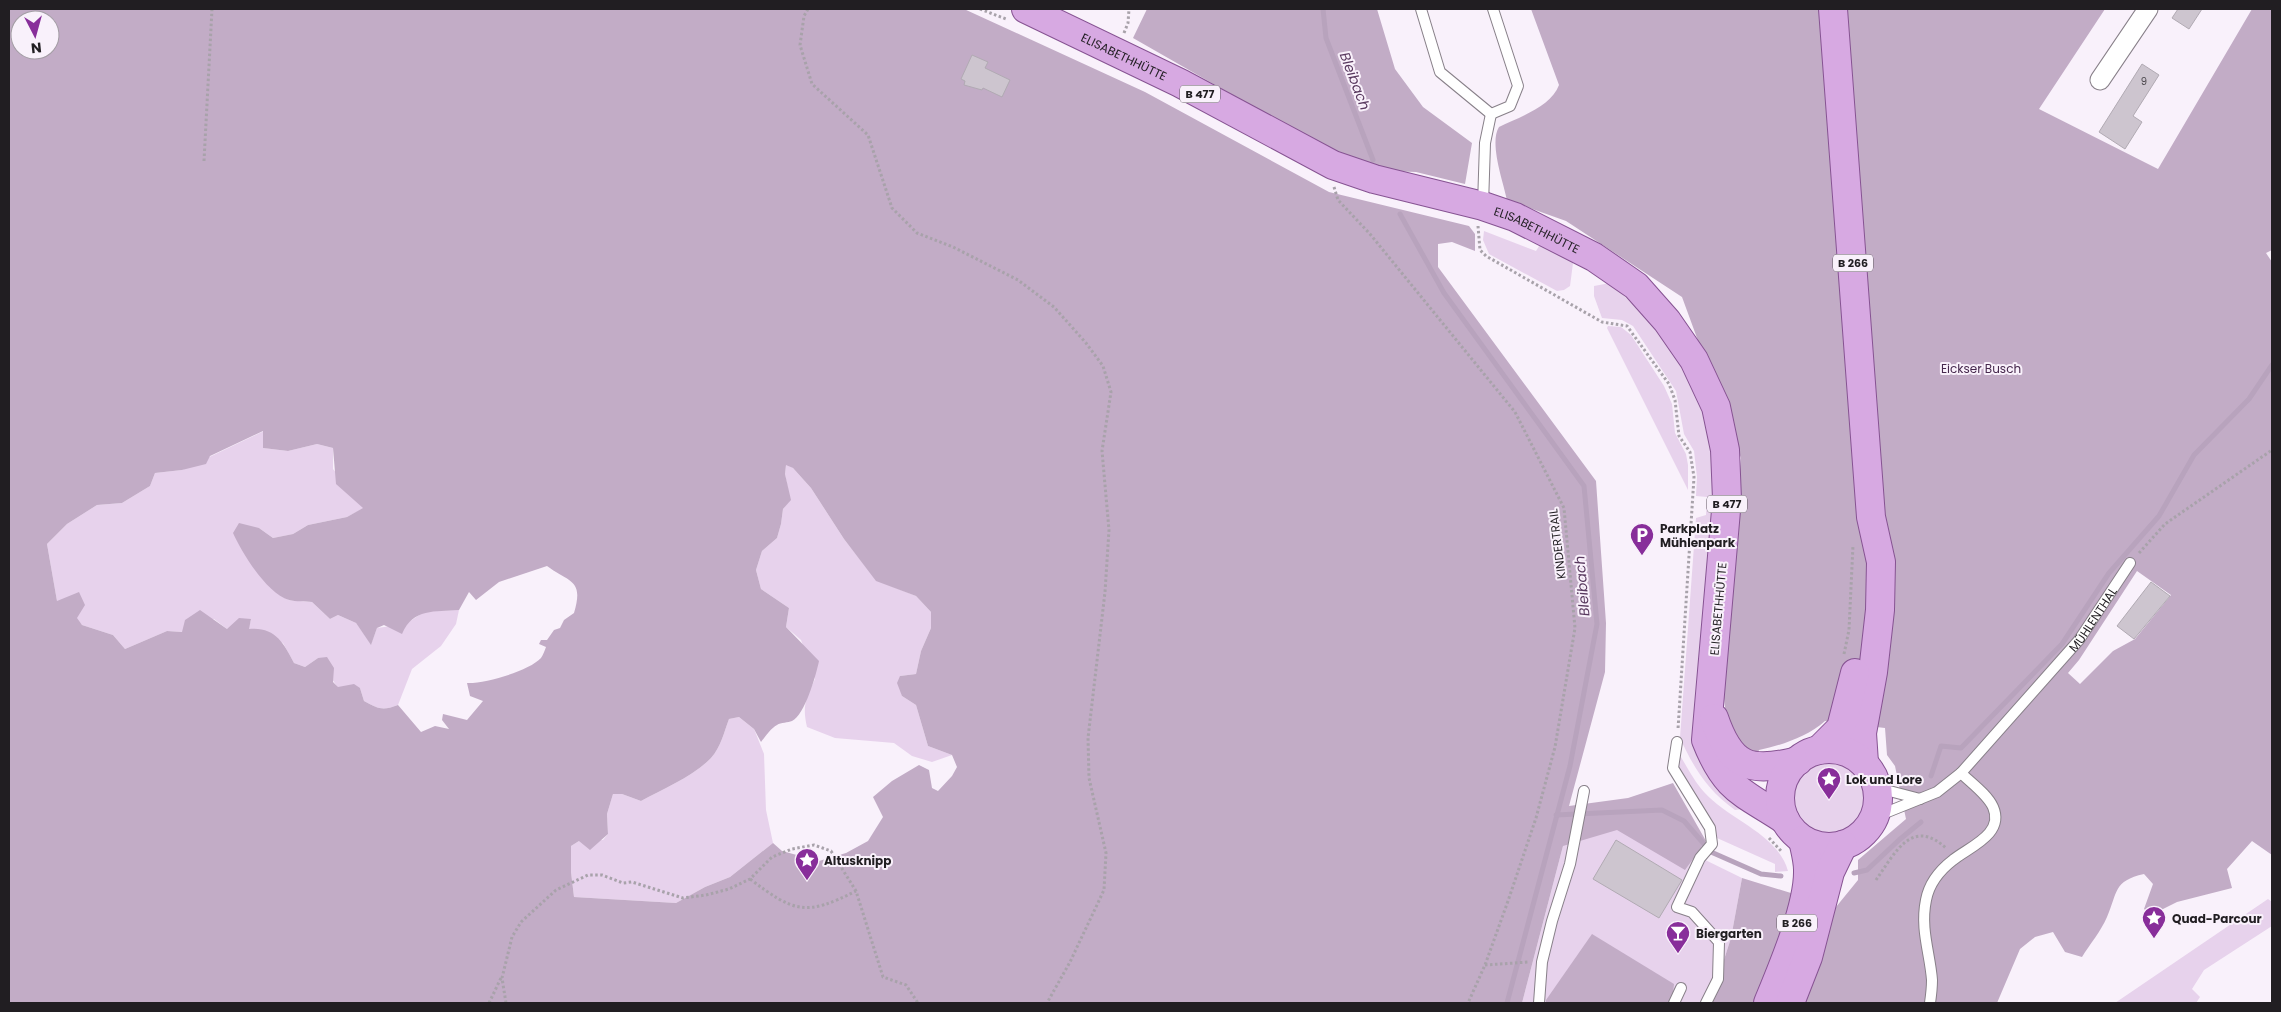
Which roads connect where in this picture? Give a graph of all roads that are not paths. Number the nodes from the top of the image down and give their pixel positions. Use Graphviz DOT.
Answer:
graph roads {
  1 [pos="1026,9"];
  2 [pos="1421,9"];
  3 [pos="1493,9"];
  4 [pos="1833,9"];
  5 [pos="2148,9"];
  6 [pos="2100,80"];
  7 [pos="1490,114"];
  8 [pos="1478,214"];
  9 [pos="1871,517"];
  10 [pos="2130,563"];
  11 [pos="1710,702"];
  12 [pos="1677,742"];
  13 [pos="1808,756"];
  14 [pos="1864,763"];
  15 [pos="1961,773"];
  16 [pos="1878,788"];
  17 [pos="1584,791"];
  18 [pos="1920,799"];
  19 [pos="1875,817"];
  20 [pos="1775,827"];
  21 [pos="1793,846"];
  22 [pos="1843,846"];
  23 [pos="1681,988"];
  24 [pos="1539,1003"];
  25 [pos="1674,1003"];
  26 [pos="1706,1003"];
  27 [pos="1768,1003"];
  28 [pos="1790,1003"];
  29 [pos="1930,1003"];
  1 -- 8 [label="main road, ELISABETHHÜTTE / B 477"];
  2 -- 7 [label="lane"];
  3 -- 7 [label="lane"];
  4 -- 9 [label="main road, B 266"];
  5 -- 6 [label="street"];
  7 -- 8 [label="lane"];
  8 -- 11 [label="main road, ELISABETHHÜTTE / B 477"];
  9 -- 13 [label="main road, B 266"];
  9 -- 14 [label="main road, B 266"];
  10 -- 15 [label="lane, MÜHLENTHAL"];
  11 -- 13 [label="main road, B 477"];
  11 -- 20 [label="main road, B 477"];
  12 -- 26 [label="lane"];
  13 -- 14 [label="main road"];
  13 -- 20 [label="main road"];
  14 -- 16 [label="main road"];
  15 -- 18 [label="lane, MÜHLENTHAL"];
  15 -- 29 [label="lane"];
  16 -- 18 [label="lane"];
  16 -- 19 [label="main road"];
  17 -- 24 [label="lane"];
  18 -- 19 [label="lane, MÜHLENTHAL"];
  19 -- 22 [label="main road"];
  20 -- 21 [label="main road"];
  21 -- 22 [label="main road"];
  21 -- 27 [label="main road, B 266"];
  22 -- 28 [label="main road, B 266"];
  23 -- 25 [label="lane"];
}
